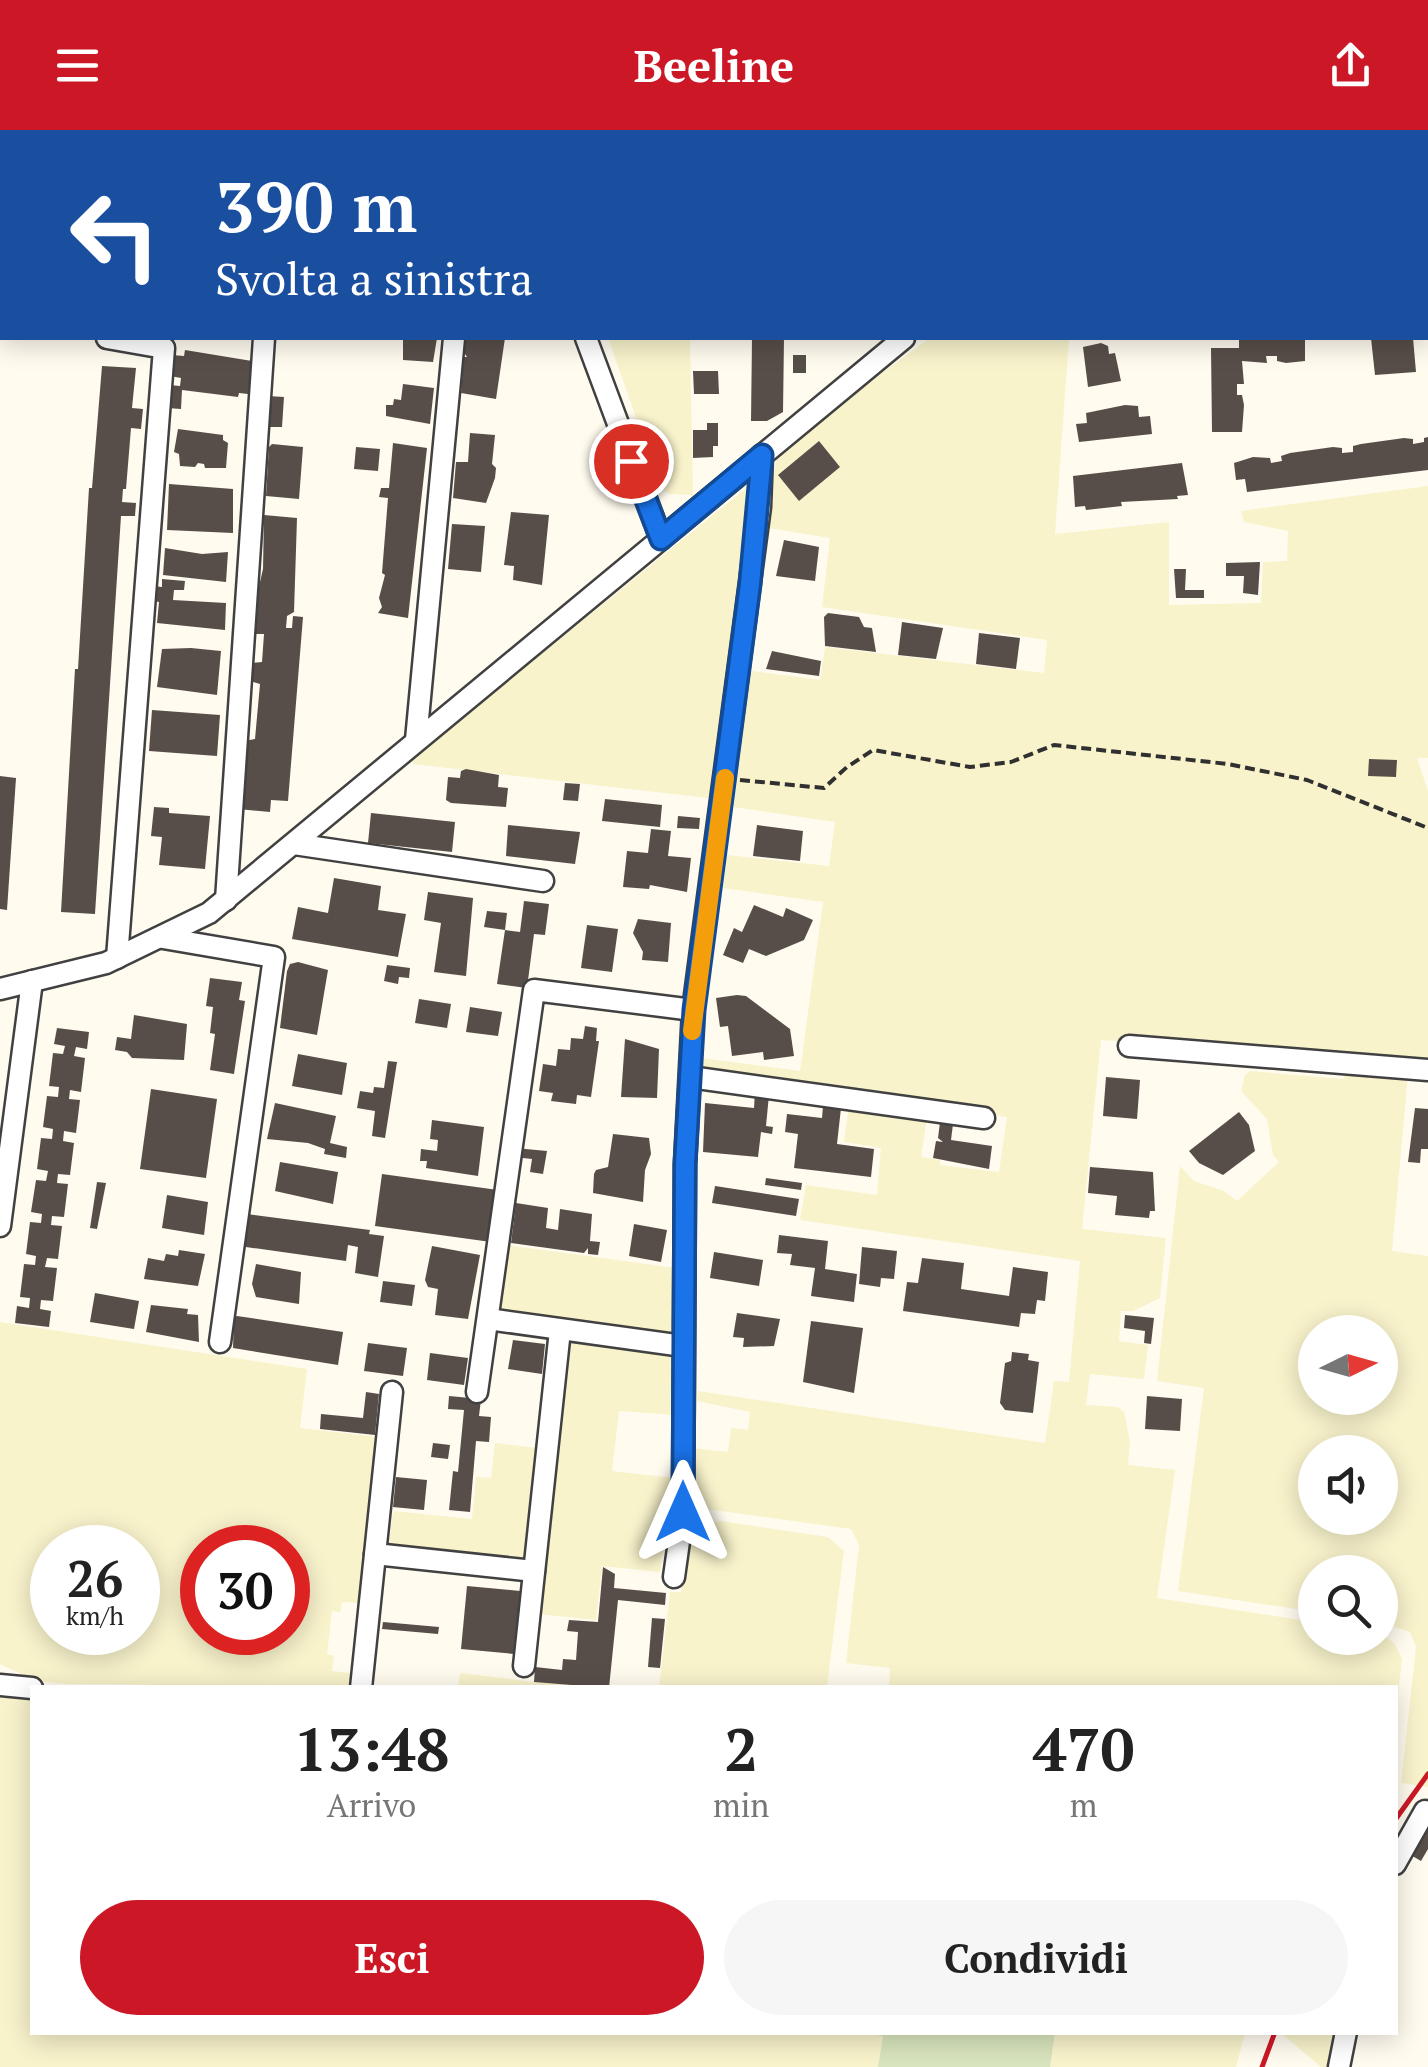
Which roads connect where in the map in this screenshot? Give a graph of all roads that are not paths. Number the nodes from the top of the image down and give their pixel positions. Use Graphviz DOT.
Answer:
graph roads {
  1 [pos="118,340"];
  2 [pos="264,340"];
  3 [pos="454,340"];
  4 [pos="587,340"];
  5 [pos="902,340"];
  6 [pos="762,455"];
  7 [pos="661,539"];
  8 [pos="416,740"];
  9 [pos="294,844"];
  10 [pos="543,881"];
  11 [pos="226,900"];
  12 [pos="163,938"];
  13 [pos="118,958"];
  14 [pos="32,982"];
  15 [pos="0,988"];
  16 [pos="694,1010"];
  17 [pos="1129,1046"];
  18 [pos="1428,1070"];
  19 [pos="690,1077"];
  20 [pos="984,1118"];
  21 [pos="0,1226"];
  22 [pos="488,1319"];
  23 [pos="560,1330"];
  24 [pos="220,1342"];
  25 [pos="683,1346"];
  26 [pos="392,1392"];
  27 [pos="478,1392"];
  28 [pos="375,1554"];
  29 [pos="534,1571"];
  30 [pos="674,1576"];
  31 [pos="524,1666"];
  32 [pos="361,1685"];
  33 [pos="0,1686"];
  34 [pos="30,1688"];
  35 [pos="1425,1811"];
  36 [pos="1398,1859"];
  37 [pos="1345,2035"];
  38 [pos="1339,2067"];
  1 -- 13 [label="street"];
  2 -- 11 [label="street"];
  3 -- 8 [label="street"];
  4 -- 7 [label="street"];
  5 -- 6 [label="street"];
  6 -- 7 [label="street"];
  6 -- 16 [label="street"];
  7 -- 8 [label="street"];
  8 -- 9 [label="street"];
  9 -- 10 [label="street"];
  9 -- 11 [label="street"];
  11 -- 12 [label="street"];
  12 -- 13 [label="street"];
  12 -- 24 [label="street"];
  13 -- 14 [label="street"];
  14 -- 15 [label="street"];
  14 -- 21 [label="street"];
  16 -- 19 [label="street"];
  16 -- 22 [label="street"];
  17 -- 18 [label="street"];
  19 -- 20 [label="street"];
  19 -- 25 [label="street"];
  22 -- 23 [label="street"];
  22 -- 27 [label="street"];
  23 -- 25 [label="street"];
  23 -- 29 [label="street"];
  25 -- 30 [label="street"];
  26 -- 28 [label="street"];
  28 -- 29 [label="street"];
  28 -- 32 [label="street"];
  29 -- 31 [label="street"];
  33 -- 34 [label="street"];
  35 -- 36 [label="street"];
  37 -- 38 [label="street"];
}
